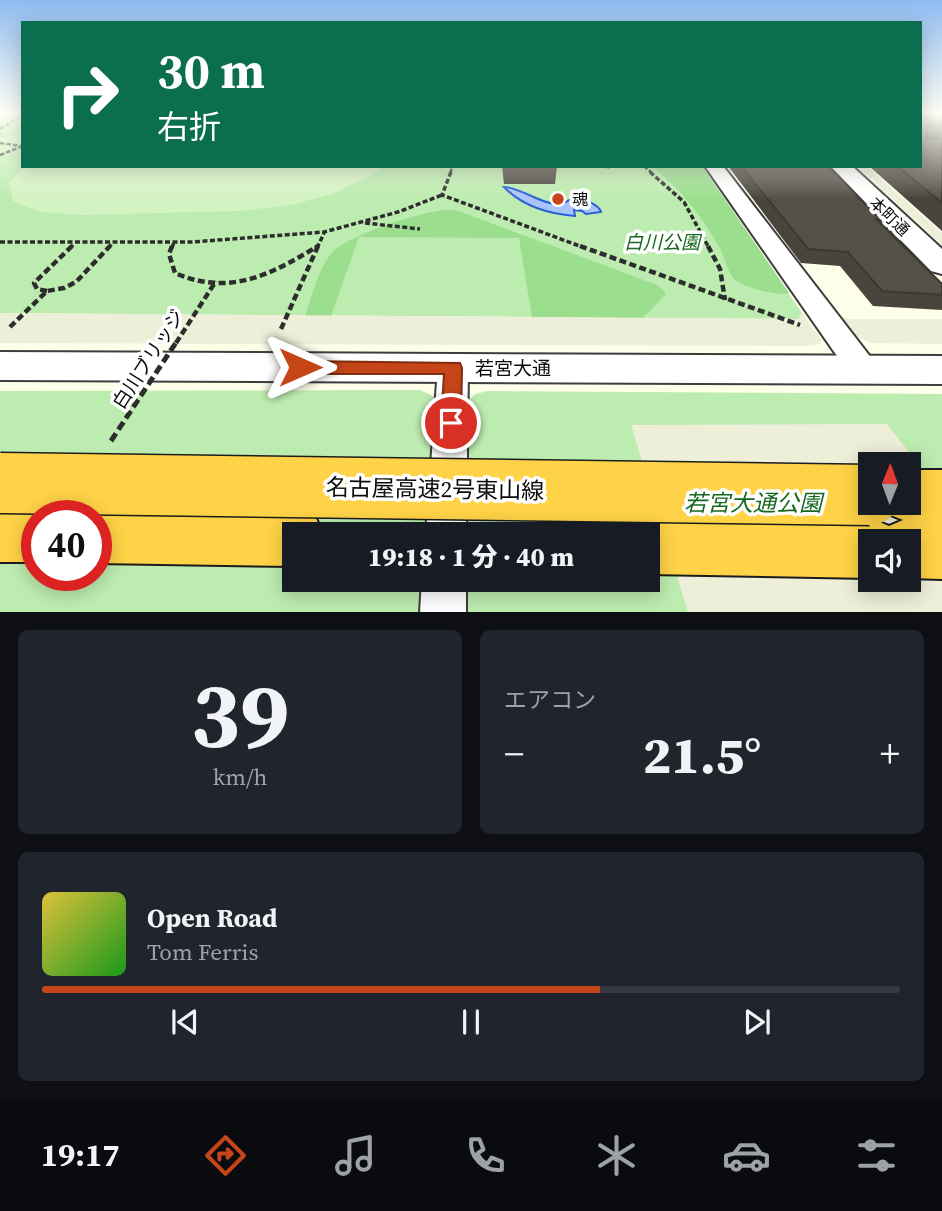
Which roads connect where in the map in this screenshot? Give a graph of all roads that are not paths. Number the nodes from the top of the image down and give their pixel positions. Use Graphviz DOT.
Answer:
graph roads {
  1 [pos="715,168"];
  2 [pos="841,168"];
  3 [pos="942,265"];
  4 [pos="0,366"];
  5 [pos="453,368"];
  6 [pos="942,370"];
  7 [pos="864,371"];
  8 [pos="0,483"];
  9 [pos="858,495"];
  10 [pos="921,496"];
  11 [pos="942,496"];
  12 [pos="447,522"];
  13 [pos="0,533"];
  14 [pos="21,533"];
  15 [pos="112,534"];
  16 [pos="282,537"];
  17 [pos="660,544"];
  18 [pos="858,548"];
  19 [pos="921,548"];
  20 [pos="942,549"];
  21 [pos="444,592"];
  22 [pos="443,612"];
  1 -- 7 [label="street"];
  2 -- 3 [label="street, 本町通"];
  4 -- 5 [label="street, 若宮大通"];
  5 -- 7 [label="street, 若宮大通"];
  5 -- 12 [label="street"];
  6 -- 7 [label="street, 若宮大通"];
  8 -- 9 [label="highway, 名古屋高速2号東山線, bridge"];
  10 -- 11 [label="highway"];
  13 -- 14 [label="highway"];
  15 -- 16 [label="highway"];
  17 -- 18 [label="highway"];
  19 -- 20 [label="highway"];
  21 -- 22 [label="street"];
}
